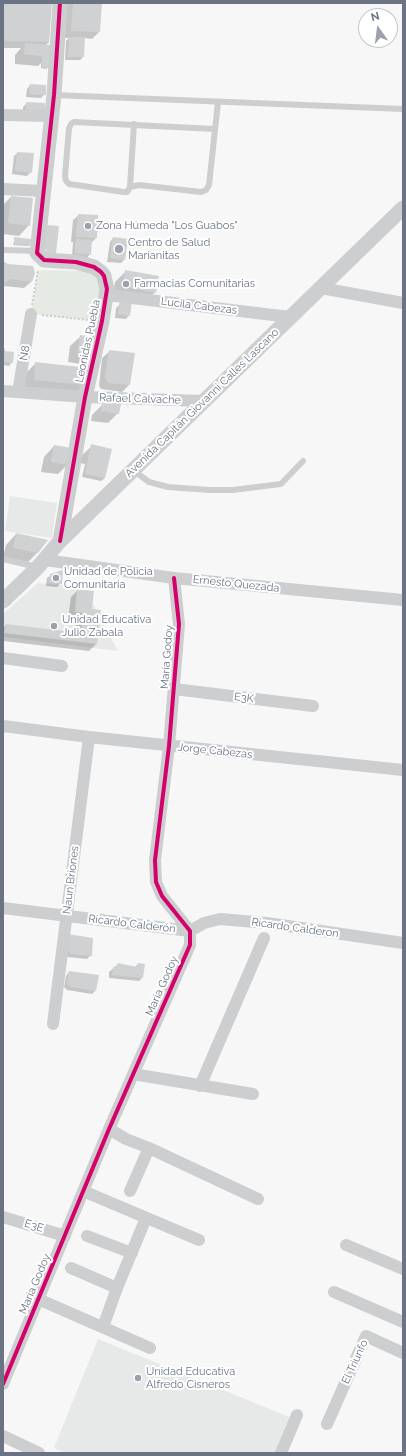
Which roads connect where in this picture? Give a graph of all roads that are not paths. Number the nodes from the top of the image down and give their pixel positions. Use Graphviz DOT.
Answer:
graph roads {
  1 [pos="60,3"];
  2 [pos="54,95"];
  3 [pos="218,102"];
  4 [pos="403,109"];
  5 [pos="3,115"];
  6 [pos="51,116"];
  7 [pos="134,124"];
  8 [pos="215,129"];
  9 [pos="130,187"];
  10 [pos="3,189"];
  11 [pos="43,191"];
  12 [pos="403,208"];
  13 [pos="3,250"];
  14 [pos="38,254"];
  15 [pos="321,288"];
  16 [pos="107,295"];
  17 [pos="403,303"];
  18 [pos="31,314"];
  19 [pos="290,317"];
  20 [pos="3,391"];
  21 [pos="18,392"];
  22 [pos="85,397"];
  23 [pos="204,401"];
  24 [pos="303,462"];
  25 [pos="133,470"];
  26 [pos="66,505"];
  27 [pos="88,514"];
  28 [pos="60,541"];
  29 [pos="3,559"];
  30 [pos="42,563"];
  31 [pos="174,578"];
  32 [pos="403,600"];
  33 [pos="3,601"];
  34 [pos="3,658"];
  35 [pos="62,666"];
  36 [pos="174,689"];
  37 [pos="313,706"];
  38 [pos="3,726"];
  39 [pos="89,737"];
  40 [pos="169,746"];
  41 [pos="403,770"];
  42 [pos="3,908"];
  43 [pos="66,916"];
  44 [pos="190,931"];
  45 [pos="264,938"];
  46 [pos="403,943"];
  47 [pos="53,1024"];
  48 [pos="133,1074"];
  49 [pos="200,1086"];
  50 [pos="253,1094"];
  51 [pos="109,1129"];
  52 [pos="149,1148"];
  53 [pos="83,1191"];
  54 [pos="130,1191"];
  55 [pos="258,1199"];
  56 [pos="3,1217"];
  57 [pos="146,1218"];
  58 [pos="65,1236"];
  59 [pos="87,1236"];
  60 [pos="199,1240"];
  61 [pos="346,1245"];
  62 [pos="132,1253"];
  63 [pos="71,1268"];
  64 [pos="403,1269"];
  65 [pos="117,1288"];
  66 [pos="334,1292"];
  67 [pos="38,1299"];
  68 [pos="403,1322"];
  69 [pos="103,1327"];
  70 [pos="150,1348"];
  71 [pos="403,1353"];
  72 [pos="3,1384"];
  73 [pos="297,1415"];
  74 [pos="327,1424"];
  75 [pos="3,1436"];
  76 [pos="39,1453"];
  77 [pos="281,1453"];
  1 -- 2 [label="street"];
  2 -- 3 [label="lane"];
  2 -- 6 [label="street"];
  3 -- 4 [label="lane"];
  3 -- 8 [label="lane"];
  5 -- 6 [label="street"];
  6 -- 11 [label="street"];
  7 -- 8 [label="lane"];
  7 -- 9 [label="lane"];
  7 -- 9 [label="lane"];
  8 -- 9 [label="lane"];
  10 -- 11 [label="street"];
  11 -- 14 [label="street"];
  12 -- 15 [label="street, Avenida Capitán Giovanni Calles Lascano"];
  13 -- 14 [label="lane"];
  14 -- 16 [label="street, Leonidas Puebla"];
  15 -- 17 [label="street"];
  15 -- 19 [label="street, Avenida Capitán Giovanni Calles Lascano"];
  16 -- 19 [label="street, Lucila Cabezas"];
  16 -- 22 [label="street, Leonidas Puebla"];
  18 -- 21 [label="street, N8"];
  19 -- 23 [label="street, Avenida Capitán Giovanni Calles Lascano"];
  20 -- 21 [label="street, Rafael Calvache"];
  21 -- 22 [label="street, Rafael Calvache"];
  22 -- 23 [label="street, Rafael Calvache"];
  22 -- 26 [label="street, Leonidas Puebla"];
  23 -- 25 [label="street, Avenida Capitán Giovanni Calles Lascano"];
  24 -- 25 [label="lane"];
  25 -- 27 [label="street, Avenida Capitán Giovanni Calles Lascano"];
  26 -- 27 [label="street"];
  26 -- 28 [label="street, Leonidas Puebla"];
  27 -- 28 [label="street, Avenida Capitán Giovanni Calles Lascano"];
  28 -- 30 [label="street, Avenida Capitán Giovanni Calles Lascano"];
  29 -- 30 [label="lane"];
  30 -- 31 [label="street, Ernesto Quezada"];
  30 -- 33 [label="street, Avenida Capitán Giovanni Calles Lascano"];
  31 -- 32 [label="street, Ernesto Quezada"];
  31 -- 36 [label="street, Maria Godoy"];
  34 -- 35 [label="street"];
  36 -- 37 [label="street, E3K"];
  36 -- 40 [label="street, Maria Godoy"];
  38 -- 39 [label="street, Jorge Cabezas"];
  39 -- 40 [label="street, Jorge Cabezas"];
  39 -- 43 [label="street, Naun Briones"];
  40 -- 41 [label="street, Jorge Cabezas"];
  40 -- 44 [label="street, Maria Godoy"];
  42 -- 43 [label="street, Ricardo Calderón"];
  43 -- 44 [label="street, Ricardo Calderón"];
  43 -- 47 [label="street, Naun Briones"];
  44 -- 46 [label="street, Ricardo Calderon"];
  44 -- 48 [label="street, Maria Godoy"];
  45 -- 49 [label="street"];
  48 -- 49 [label="street"];
  48 -- 51 [label="street, Maria Godoy"];
  49 -- 50 [label="street"];
  51 -- 52 [label="street"];
  51 -- 53 [label="street, Maria Godoy"];
  52 -- 54 [label="street"];
  52 -- 55 [label="street"];
  53 -- 57 [label="street"];
  53 -- 58 [label="street, Maria Godoy"];
  56 -- 58 [label="street, E3E"];
  57 -- 60 [label="street"];
  57 -- 62 [label="street"];
  58 -- 67 [label="street, Maria Godoy"];
  59 -- 62 [label="street"];
  61 -- 64 [label="street"];
  62 -- 65 [label="street"];
  63 -- 65 [label="street"];
  65 -- 69 [label="street"];
  66 -- 68 [label="street"];
  67 -- 69 [label="street"];
  67 -- 72 [label="street, Maria Godoy"];
  69 -- 70 [label="street"];
  71 -- 74 [label="street, El Triunfo"];
  73 -- 77 [label="street"];
  75 -- 76 [label="street"];
}
